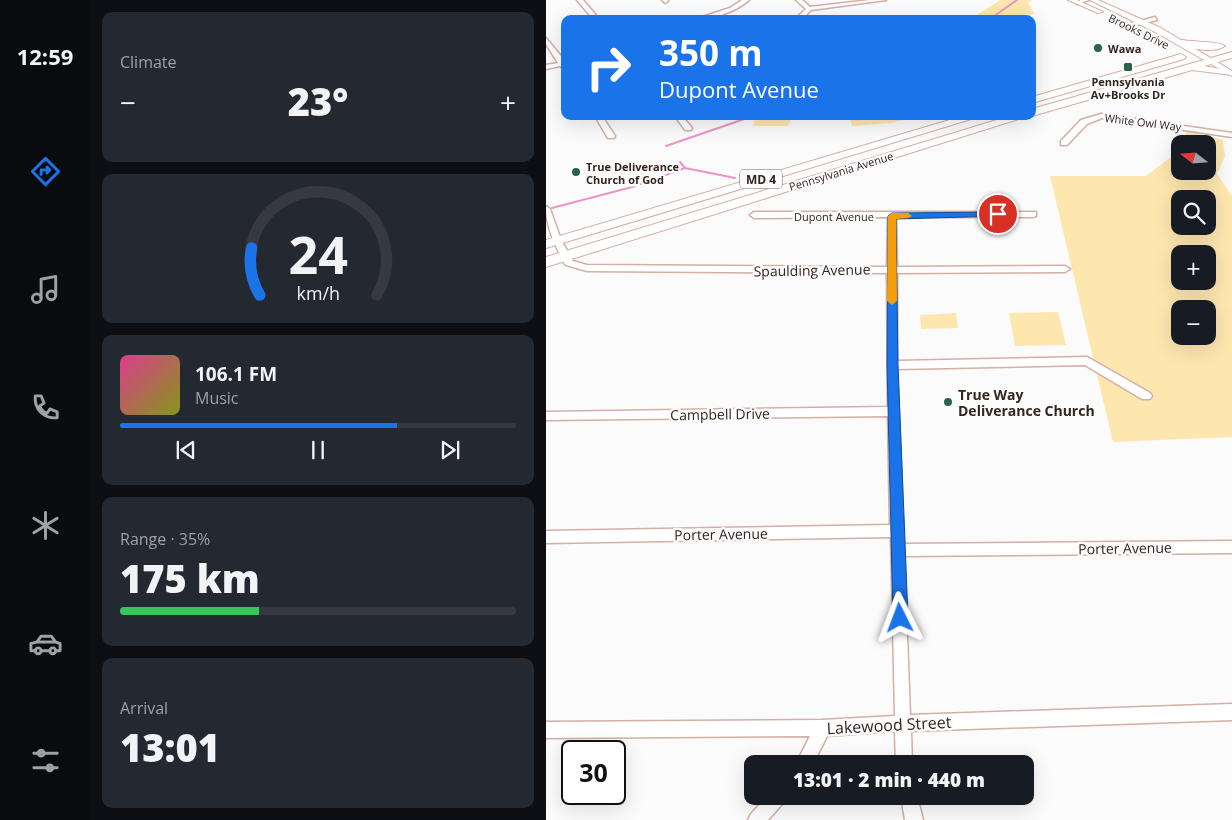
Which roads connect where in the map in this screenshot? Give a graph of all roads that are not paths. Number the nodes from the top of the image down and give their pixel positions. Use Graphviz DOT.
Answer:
graph roads {
  1 [pos="580,0"];
  2 [pos="746,0"];
  3 [pos="799,0"];
  4 [pos="883,0"];
  5 [pos="1071,0"];
  6 [pos="1093,0"];
  7 [pos="1083,2"];
  8 [pos="809,9"];
  9 [pos="593,15"];
  10 [pos="712,15"];
  11 [pos="802,15"];
  12 [pos="1155,19"];
  13 [pos="1142,22"];
  14 [pos="1129,25"];
  15 [pos="546,40"];
  16 [pos="1182,43"];
  17 [pos="1232,43"];
  18 [pos="1166,44"];
  19 [pos="1220,46"];
  20 [pos="1192,53"];
  21 [pos="1232,56"];
  22 [pos="561,61"];
  23 [pos="1208,61"];
  24 [pos="1161,62"];
  25 [pos="561,65"];
  26 [pos="546,67"];
  27 [pos="1173,71"];
  28 [pos="1231,74"];
  29 [pos="1036,99"];
  30 [pos="1036,113"];
  31 [pos="601,120"];
  32 [pos="681,120"];
  33 [pos="963,120"];
  34 [pos="1010,120"];
  35 [pos="688,128"];
  36 [pos="1232,135"];
  37 [pos="611,136"];
  38 [pos="1064,143"];
  39 [pos="546,209"];
  40 [pos="1034,214"];
  41 [pos="754,215"];
  42 [pos="892,216"];
  43 [pos="552,242"];
  44 [pos="565,255"];
  45 [pos="546,262"];
  46 [pos="891,268"];
  47 [pos="1066,269"];
  48 [pos="892,365"];
  49 [pos="1146,396"];
  50 [pos="894,411"];
  51 [pos="546,416"];
  52 [pos="897,531"];
  53 [pos="546,537"];
  54 [pos="1232,547"];
  55 [pos="898,550"];
  56 [pos="1232,712"];
  57 [pos="902,723"];
  58 [pos="822,728"];
  59 [pos="546,730"];
  60 [pos="808,755"];
  61 [pos="904,755"];
  62 [pos="770,805"];
  63 [pos="911,805"];
  64 [pos="757,820"];
  65 [pos="914,820"];
  1 -- 9 [label="street"];
  2 -- 10 [label="street"];
  3 -- 8 [label="street"];
  4 -- 8 [label="street"];
  5 -- 7 [label="street, Brooks Drive"];
  6 -- 13 [label="street, Brooks Drive"];
  7 -- 14 [label="street, Brooks Drive"];
  8 -- 11 [label="street"];
  12 -- 13 [label="street"];
  13 -- 14 [label="street"];
  13 -- 16 [label="street, Brooks Drive"];
  14 -- 18 [label="street, Brooks Drive"];
  15 -- 22 [label="street"];
  16 -- 19 [label="highway"];
  16 -- 20 [label="street, Brooks Drive"];
  17 -- 19 [label="highway"];
  18 -- 20 [label="street, Brooks Drive"];
  18 -- 24 [label="highway"];
  19 -- 20 [label="highway"];
  20 -- 23 [label="street, Brooks Drive"];
  20 -- 24 [label="highway"];
  21 -- 23 [label="highway"];
  21 -- 28 [label="highway"];
  23 -- 27 [label="highway"];
  23 -- 28 [label="street, Brooks Drive"];
  24 -- 29 [label="highway"];
  25 -- 26 [label="street"];
  27 -- 28 [label="highway"];
  27 -- 30 [label="highway"];
  31 -- 37 [label="street"];
  32 -- 35 [label="street"];
  33 -- 43 [label="highway, Pennsylvania Avenue / MD 4"];
  34 -- 44 [label="highway, Pennsylvania Avenue / MD 4"];
  36 -- 38 [label="street, White Owl Way"];
  39 -- 43 [label="street"];
  40 -- 42 [label="street, Dupont Avenue"];
  41 -- 42 [label="street, Dupont Avenue"];
  42 -- 46 [label="street"];
  43 -- 44 [label="street"];
  44 -- 45 [label="highway, Pennsylvania Avenue / MD 4"];
  44 -- 46 [label="street, Spaulding Avenue"];
  46 -- 47 [label="street, Spaulding Avenue"];
  46 -- 48 [label="street"];
  48 -- 49 [label="street"];
  48 -- 50 [label="street"];
  50 -- 51 [label="street, Campbell Drive"];
  50 -- 52 [label="street"];
  52 -- 53 [label="street, Porter Avenue"];
  52 -- 55 [label="street"];
  54 -- 55 [label="street, Porter Avenue"];
  55 -- 57 [label="street"];
  56 -- 57 [label="street, Lakewood Street"];
  57 -- 58 [label="street, Lakewood Street"];
  57 -- 61 [label="street"];
  58 -- 59 [label="street, Lakewood Street"];
  58 -- 60 [label="street"];
  62 -- 64 [label="street"];
  63 -- 65 [label="street"];
}
